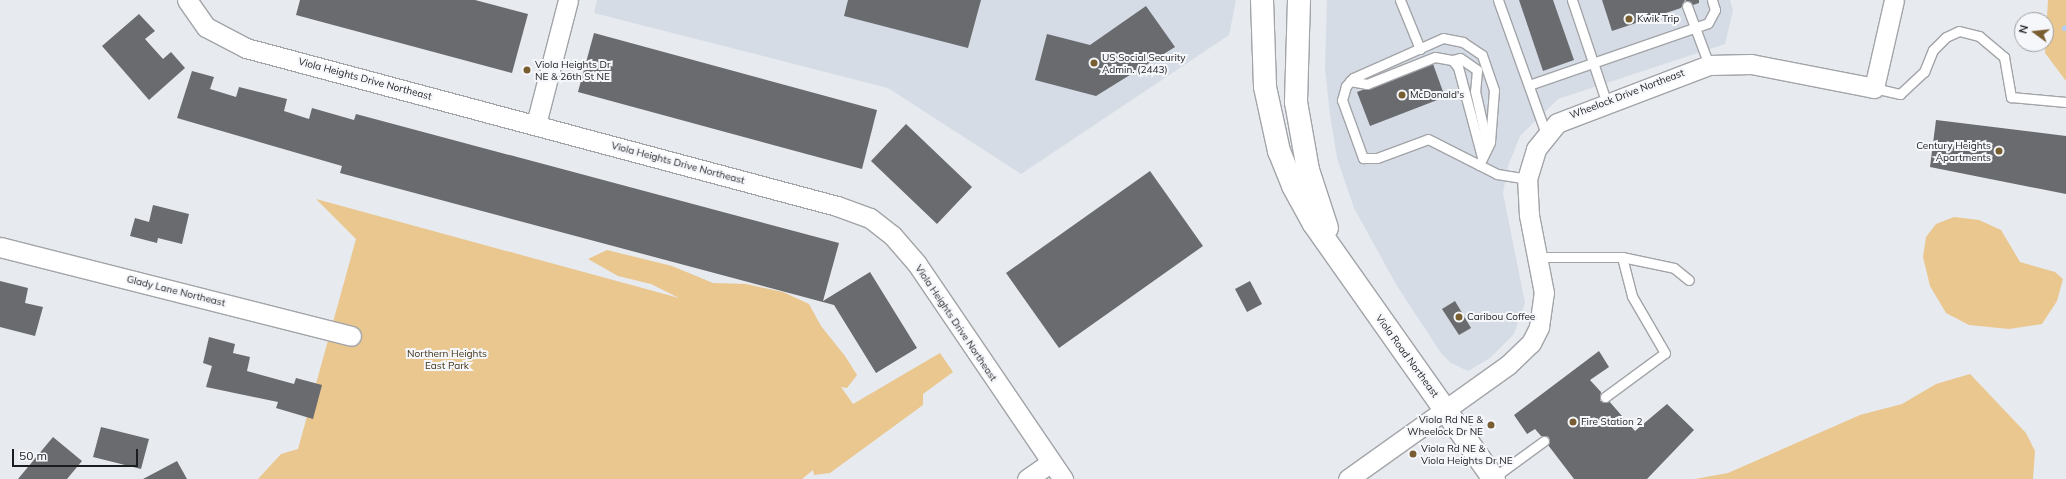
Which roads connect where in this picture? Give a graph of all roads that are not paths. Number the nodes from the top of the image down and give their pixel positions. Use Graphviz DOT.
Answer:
graph roads {
  1 [pos="187,0"];
  2 [pos="568,0"];
  3 [pos="1262,0"];
  4 [pos="1299,0"];
  5 [pos="1400,0"];
  6 [pos="1498,0"];
  7 [pos="1572,0"];
  8 [pos="1712,0"];
  9 [pos="1894,0"];
  10 [pos="1687,6"];
  11 [pos="1694,28"];
  12 [pos="1420,49"];
  13 [pos="1452,60"];
  14 [pos="1593,60"];
  15 [pos="1709,65"];
  16 [pos="1350,81"];
  17 [pos="1529,85"];
  18 [pos="1874,88"];
  19 [pos="1606,101"];
  20 [pos="2066,102"];
  21 [pos="536,124"];
  22 [pos="1546,134"];
  23 [pos="1488,146"];
  24 [pos="1480,161"];
  25 [pos="1527,179"];
  26 [pos="0,247"];
  27 [pos="1335,252"];
  28 [pos="1540,257"];
  29 [pos="1622,257"];
  30 [pos="1689,280"];
  31 [pos="351,336"];
  32 [pos="1605,396"];
  33 [pos="1445,409"];
  34 [pos="1544,440"];
  35 [pos="1050,463"];
  36 [pos="1493,478"];
  37 [pos="1027,479"];
  38 [pos="1063,479"];
  39 [pos="1348,479"];
  1 -- 21 [label="street, Viola Heights Drive Northeast"];
  2 -- 21 [label="street"];
  3 -- 27 [label="main road, Viola Road Northeast"];
  4 -- 27 [label="main road, Viola Road Northeast"];
  5 -- 12 [label="lane"];
  6 -- 17 [label="lane"];
  7 -- 14 [label="lane"];
  8 -- 11 [label="lane"];
  9 -- 18 [label="street"];
  10 -- 11 [label="lane"];
  11 -- 14 [label="lane"];
  11 -- 15 [label="lane"];
  12 -- 16 [label="lane"];
  12 -- 23 [label="lane"];
  13 -- 16 [label="lane"];
  13 -- 23 [label="lane"];
  13 -- 24 [label="lane"];
  14 -- 17 [label="lane"];
  14 -- 19 [label="lane"];
  15 -- 18 [label="street, Wheelock Drive Northeast"];
  15 -- 19 [label="street, Wheelock Drive Northeast"];
  16 -- 24 [label="lane"];
  17 -- 22 [label="lane"];
  18 -- 20 [label="lane"];
  19 -- 22 [label="street, Wheelock Drive Northeast"];
  21 -- 35 [label="street, Viola Heights Drive Northeast"];
  22 -- 25 [label="street, Wheelock Drive Northeast"];
  23 -- 24 [label="lane"];
  24 -- 25 [label="lane"];
  25 -- 28 [label="street, Wheelock Drive Northeast"];
  26 -- 31 [label="street, Glady Lane Northeast"];
  27 -- 33 [label="main road, Viola Road Northeast"];
  28 -- 29 [label="lane"];
  28 -- 33 [label="street, Wheelock Drive Northeast"];
  29 -- 30 [label="lane"];
  29 -- 32 [label="lane"];
  33 -- 36 [label="main road, Viola Road Northeast"];
  33 -- 39 [label="street"];
  34 -- 36 [label="lane"];
  35 -- 37 [label="street"];
  35 -- 38 [label="street, Viola Heights Drive Northeast"];
}
